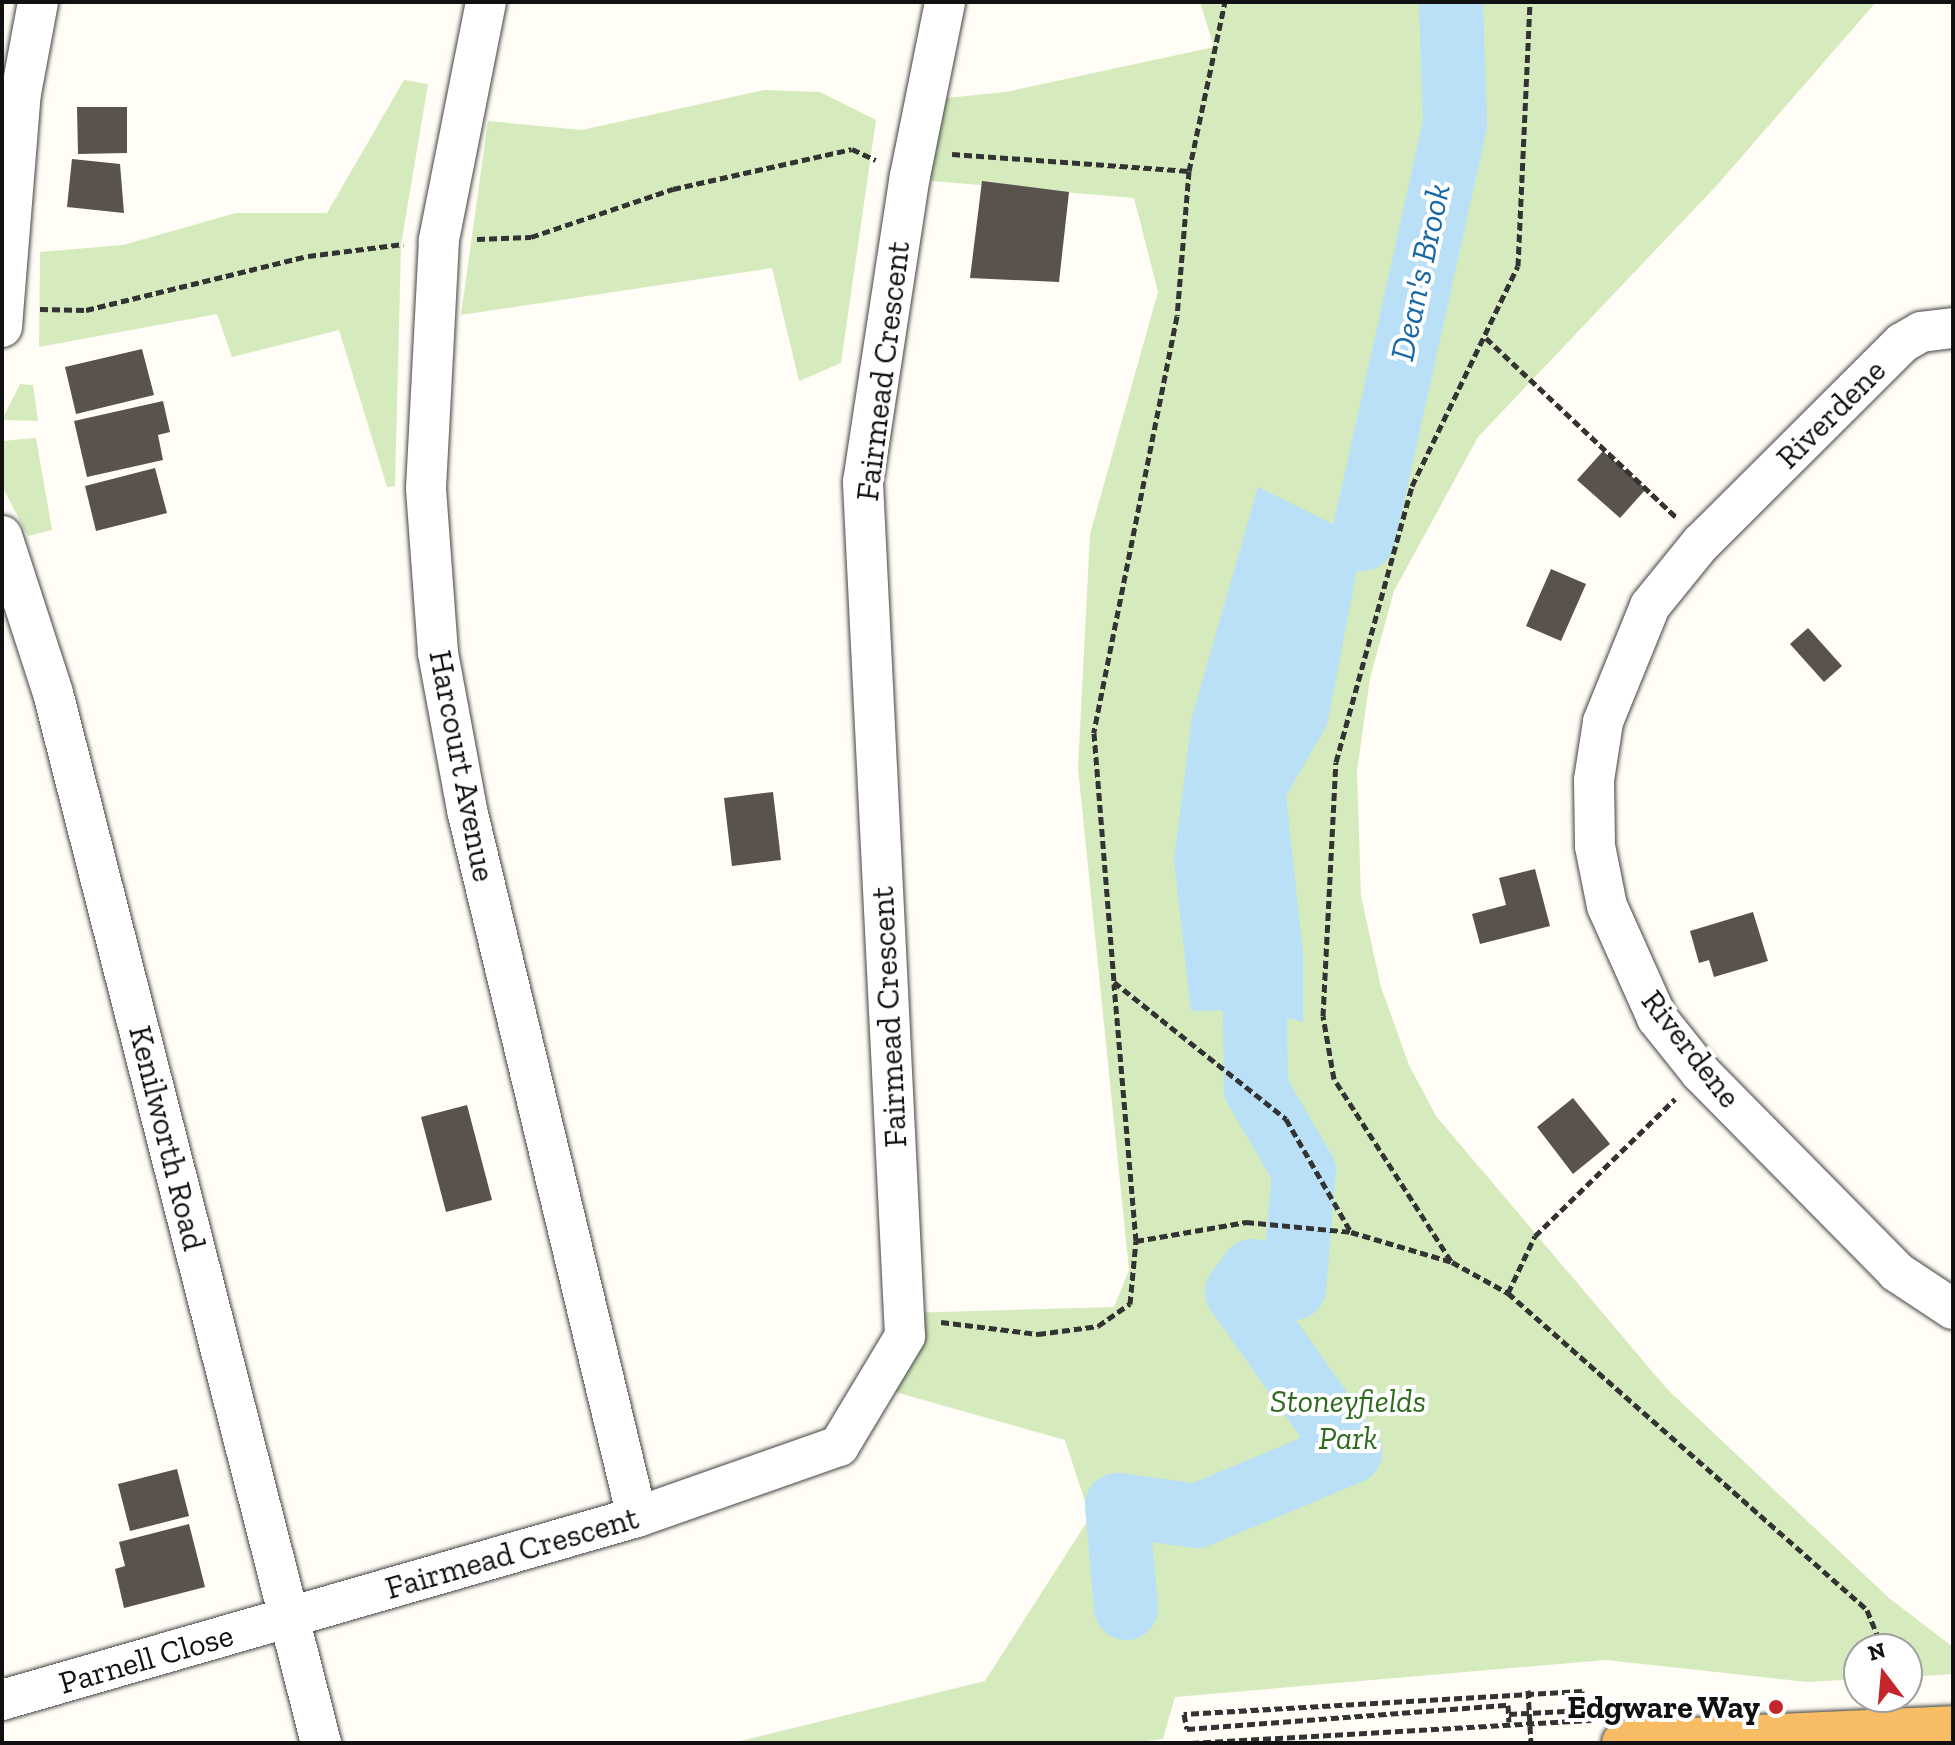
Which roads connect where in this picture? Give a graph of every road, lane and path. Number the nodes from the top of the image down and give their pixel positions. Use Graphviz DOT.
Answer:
graph roads {
  1 [pos="38,2"];
  2 [pos="486,2"];
  3 [pos="945,2"];
  4 [pos="1225,2"];
  5 [pos="1530,2"];
  6 [pos="915,152"];
  7 [pos="1189,171"];
  8 [pos="2,327"];
  9 [pos="1953,328"];
  10 [pos="1486,338"];
  11 [pos="2,536"];
  12 [pos="1701,543"];
  13 [pos="1114,982"];
  14 [pos="1701,1073"];
  15 [pos="1351,1232"];
  16 [pos="1136,1241"];
  17 [pos="1452,1262"];
  18 [pos="1508,1293"];
  19 [pos="1953,1309"];
  20 [pos="904,1321"];
  21 [pos="637,1517"];
  22 [pos="291,1618"];
  23 [pos="1876,1633"];
  24 [pos="1528,1690"];
  25 [pos="2,1700"];
  26 [pos="1509,1714"];
  27 [pos="1953,1728"];
  28 [pos="321,1743"];
  29 [pos="1191,1743"];
  30 [pos="1531,1743"];
  31 [pos="1624,1743"];
  1 -- 8 [label="street"];
  2 -- 21 [label="street, Harcourt Avenue"];
  3 -- 6 [label="street, Fairmead Crescent"];
  4 -- 7 [label="path"];
  5 -- 10 [label="path"];
  6 -- 7 [label="path"];
  6 -- 20 [label="street, Fairmead Crescent"];
  7 -- 13 [label="path"];
  9 -- 12 [label="street, Riverdene"];
  10 -- 12 [label="path"];
  10 -- 17 [label="path"];
  11 -- 22 [label="street, Kenilworth Road"];
  12 -- 14 [label="street, Riverdene"];
  13 -- 15 [label="path"];
  13 -- 16 [label="path"];
  14 -- 18 [label="path"];
  14 -- 19 [label="street, Riverdene"];
  15 -- 16 [label="path"];
  15 -- 17 [label="path"];
  16 -- 20 [label="path"];
  17 -- 18 [label="path"];
  18 -- 23 [label="path"];
  20 -- 21 [label="street, Fairmead Crescent"];
  21 -- 22 [label="street, Fairmead Crescent"];
  22 -- 25 [label="street, Parnell Close"];
  22 -- 28 [label="street, Kenilworth Road"];
  24 -- 26 [label="path"];
  24 -- 26 [label="path"];
  24 -- 30 [label="path, bridge"];
  26 -- 29 [label="path"];
  27 -- 31 [label="highway"];
}
